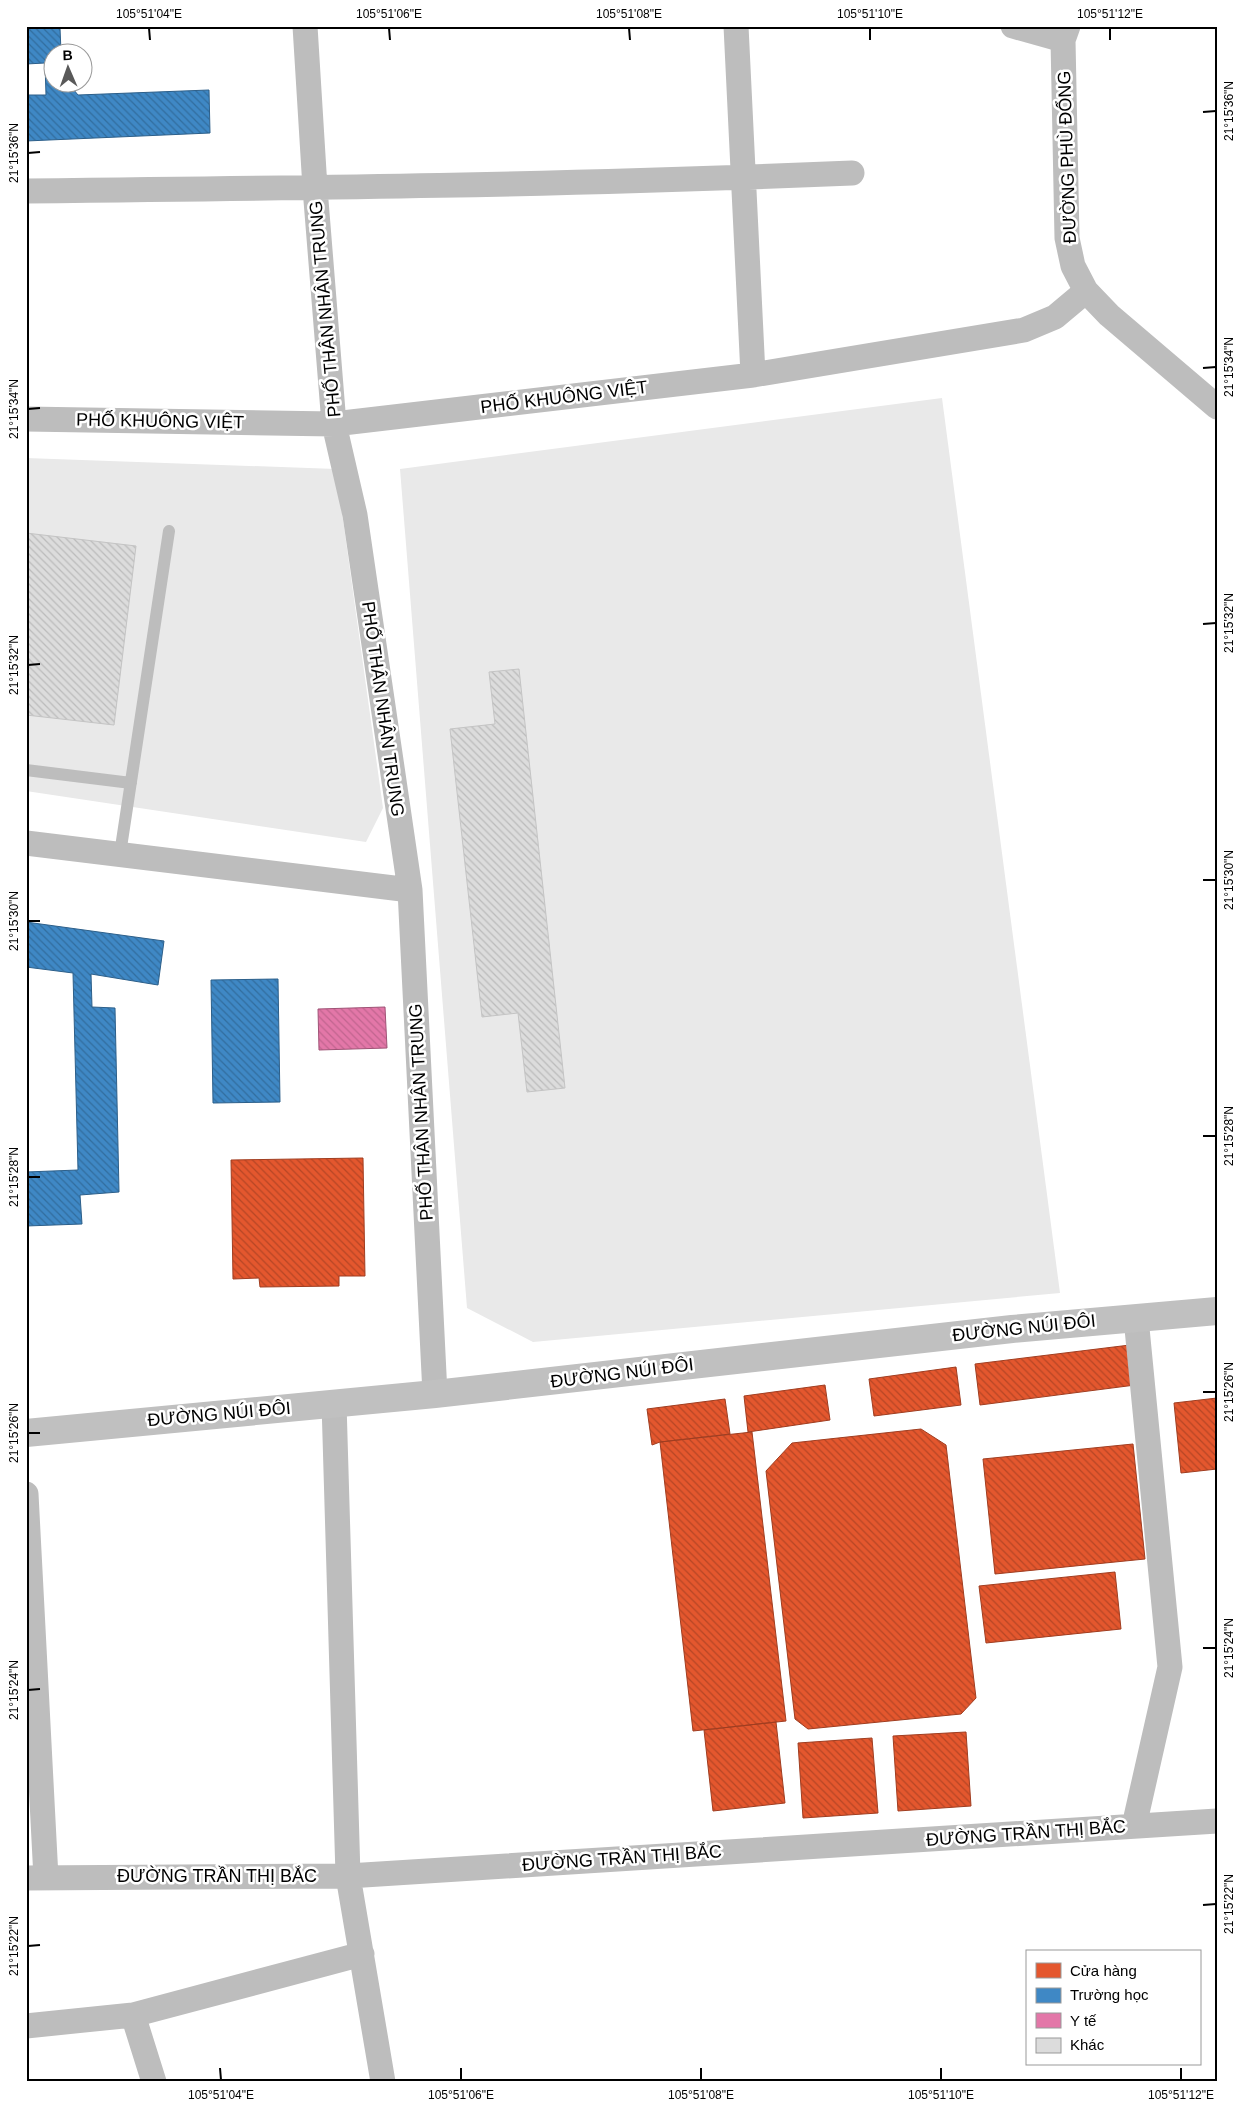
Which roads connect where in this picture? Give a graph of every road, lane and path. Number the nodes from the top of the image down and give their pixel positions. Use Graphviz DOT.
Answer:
graph roads {
  1 [pos="306,26"];
  2 [pos="736,26"];
  3 [pos="1013,26"];
  4 [pos="1066,33"];
  5 [pos="852,173"];
  6 [pos="744,177"];
  7 [pos="315,188"];
  8 [pos="26,191"];
  9 [pos="1086,291"];
  10 [pos="753,375"];
  11 [pos="1217,407"];
  12 [pos="26,419"];
  13 [pos="334,424"];
  14 [pos="169,531"];
  15 [pos="26,770"];
  16 [pos="130,783"];
  17 [pos="26,844"];
  18 [pos="120,854"];
  19 [pos="410,890"];
  20 [pos="1217,1311"];
  21 [pos="1136,1318"];
  22 [pos="435,1394"];
  23 [pos="334,1403"];
  24 [pos="26,1433"];
  25 [pos="26,1494"];
  26 [pos="1217,1821"];
  27 [pos="1134,1826"];
  28 [pos="348,1876"];
  29 [pos="36,1878"];
  30 [pos="362,1954"];
  31 [pos="133,2015"];
  32 [pos="26,2026"];
  33 [pos="154,2082"];
  34 [pos="383,2082"];
  1 -- 7 [label="street, PHỐ THÂN NHÂN TRUNG"];
  2 -- 6 [label="street"];
  3 -- 4 [label="street"];
  4 -- 9 [label="street, ĐƯỜNG PHÙ ĐỔNG"];
  5 -- 6 [label="street"];
  6 -- 7 [label="street"];
  6 -- 10 [label="street"];
  7 -- 8 [label="street"];
  7 -- 13 [label="street, PHỐ THÂN NHÂN TRUNG"];
  9 -- 10 [label="street, PHỐ KHUÔNG VIỆT"];
  9 -- 11 [label="street, ĐƯỜNG PHÙ ĐỔNG"];
  10 -- 13 [label="street, PHỐ KHUÔNG VIỆT"];
  12 -- 13 [label="street, PHỐ KHUÔNG VIỆT"];
  13 -- 19 [label="street, PHỐ THÂN NHÂN TRUNG"];
  14 -- 16 [label="lane"];
  15 -- 16 [label="lane"];
  16 -- 18 [label="lane"];
  17 -- 18 [label="street"];
  18 -- 19 [label="street"];
  19 -- 22 [label="street, PHỐ THÂN NHÂN TRUNG"];
  20 -- 21 [label="main road, ĐƯỜNG NÚI ĐÔI"];
  21 -- 22 [label="main road, ĐƯỜNG NÚI ĐÔI"];
  21 -- 27 [label="street"];
  22 -- 23 [label="main road, ĐƯỜNG NÚI ĐÔI"];
  23 -- 24 [label="main road, ĐƯỜNG NÚI ĐÔI"];
  23 -- 28 [label="street"];
  25 -- 29 [label="street"];
  26 -- 27 [label="street, ĐƯỜNG TRẦN THỊ BẮC"];
  27 -- 28 [label="street, ĐƯỜNG TRẦN THỊ BẮC"];
  28 -- 29 [label="street, ĐƯỜNG TRẦN THỊ BẮC"];
  28 -- 30 [label="street"];
  30 -- 31 [label="street"];
  30 -- 34 [label="street"];
  31 -- 32 [label="street"];
  31 -- 33 [label="street"];
}
